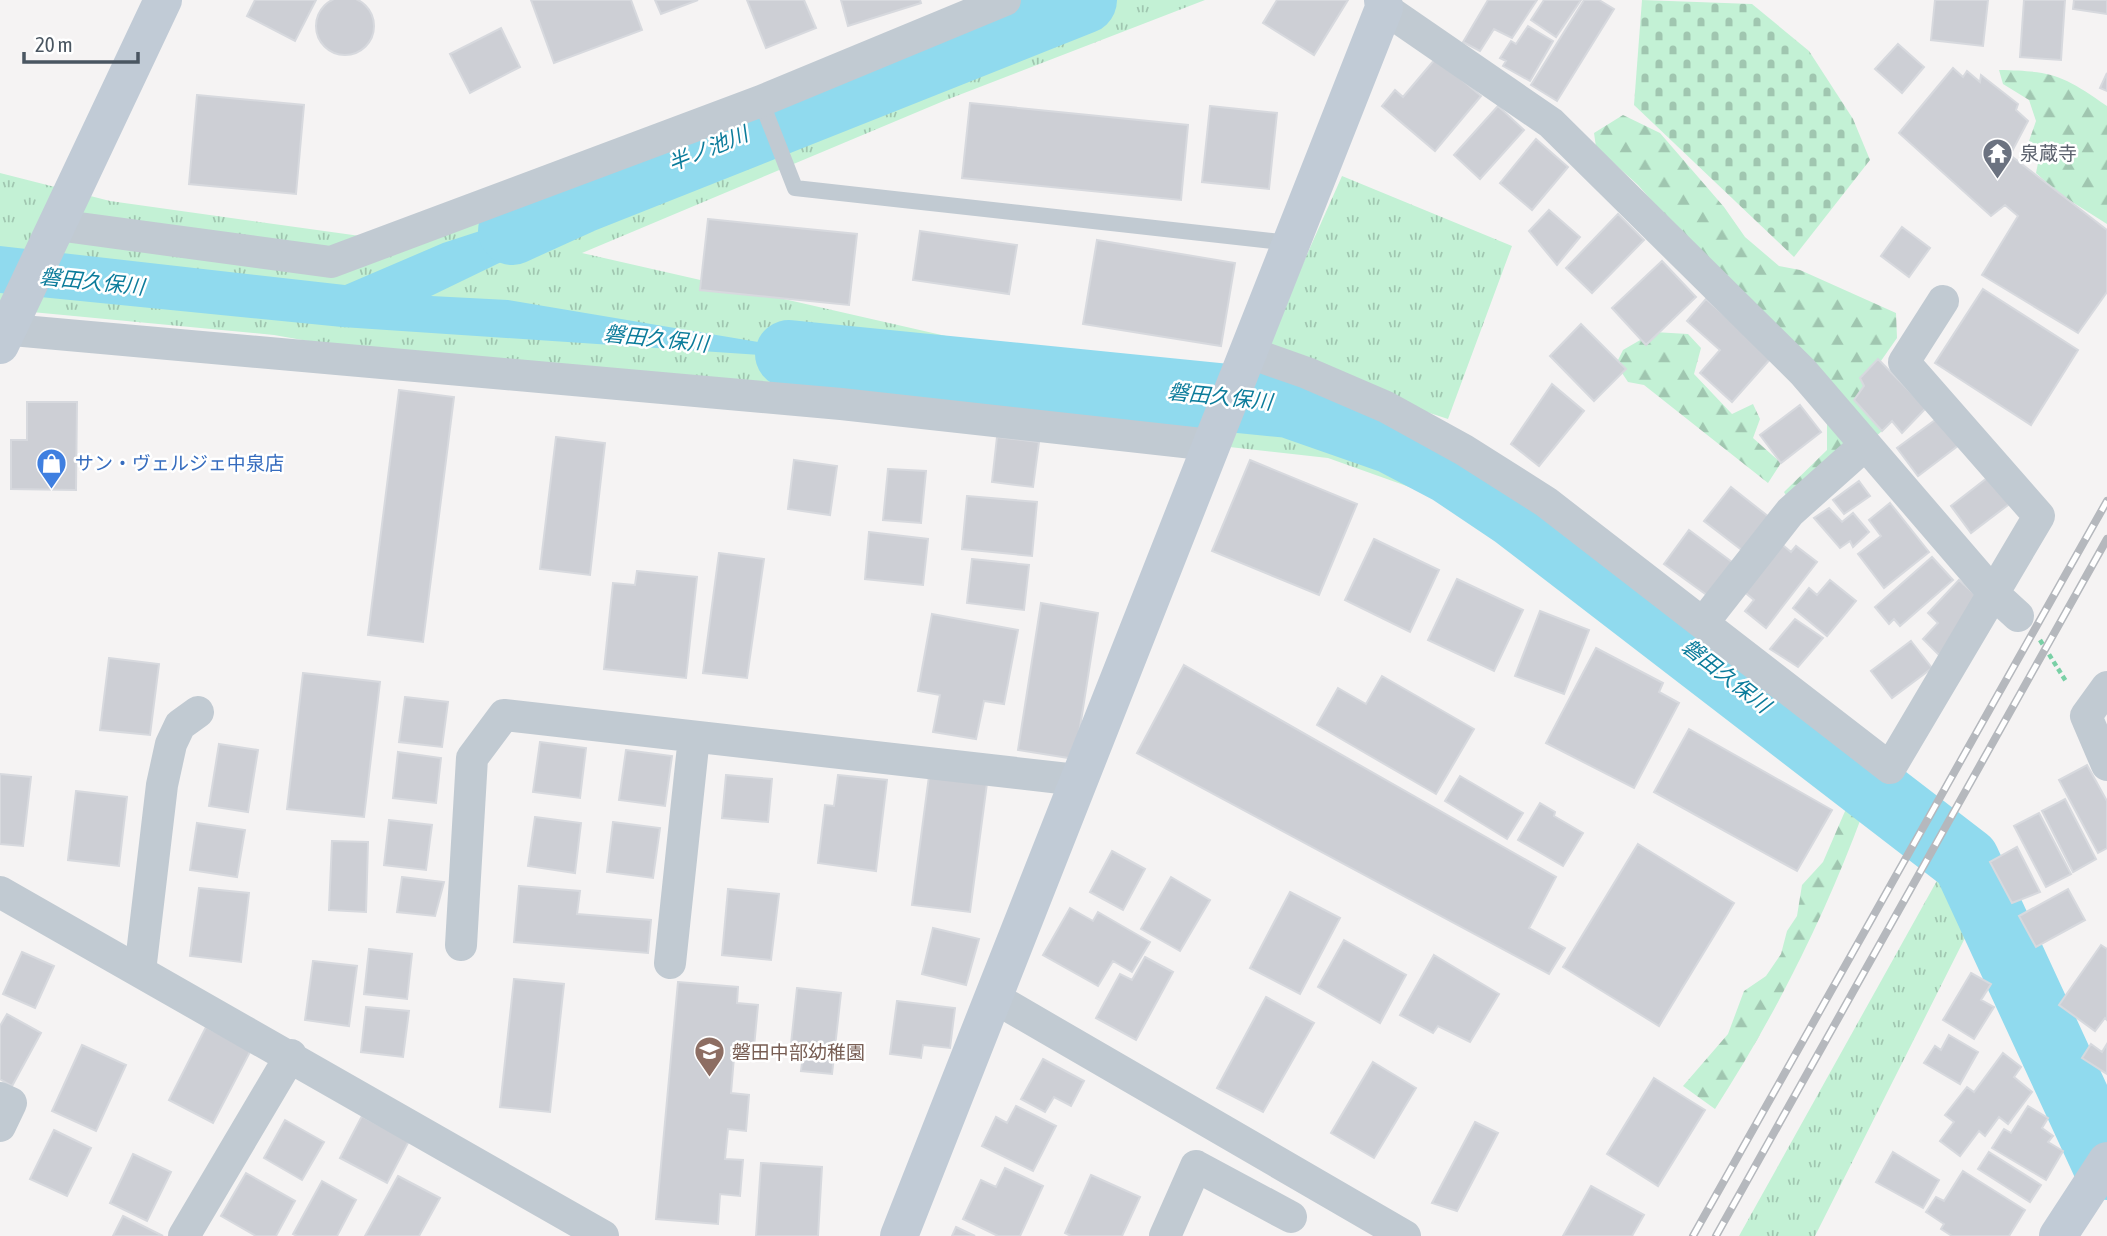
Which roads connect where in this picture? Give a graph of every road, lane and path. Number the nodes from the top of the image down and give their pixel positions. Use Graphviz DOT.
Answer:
graph roads {
  1 [pos="163,0"];
  2 [pos="1005,0"];
  3 [pos="1384,4"];
  4 [pos="761,101"];
  5 [pos="55,230"];
  6 [pos="1290,243"];
  7 [pos="1943,301"];
  8 [pos="5,331"];
  9 [pos="1243,363"];
  10 [pos="1213,439"];
  11 [pos="1865,445"];
  12 [pos="1994,594"];
  13 [pos="2018,616"];
  14 [pos="1703,623"];
  15 [pos="2107,687"];
  16 [pos="198,712"];
  17 [pos="2086,716"];
  18 [pos="694,737"];
  19 [pos="2107,765"];
  20 [pos="1078,780"];
  21 [pos="0,892"];
  22 [pos="461,945"];
  23 [pos="670,963"];
  24 [pos="140,971"];
  25 [pos="993,996"];
  26 [pos="292,1055"];
  27 [pos="0,1098"];
  28 [pos="0,1126"];
  29 [pos="2099,1172"];
  30 [pos="1291,1217"];
  31 [pos="184,1236"];
  32 [pos="603,1236"];
  33 [pos="899,1236"];
  34 [pos="1165,1236"];
  35 [pos="1403,1236"];
  36 [pos="2058,1236"];
  1 -- 5 [label="street"];
  2 -- 4 [label="street"];
  3 -- 6 [label="street"];
  3 -- 11 [label="street"];
  4 -- 5 [label="street"];
  4 -- 6 [label="lane"];
  5 -- 8 [label="street"];
  6 -- 9 [label="street"];
  7 -- 12 [label="street"];
  8 -- 10 [label="street"];
  9 -- 10 [label="street"];
  9 -- 14 [label="street"];
  10 -- 20 [label="street"];
  11 -- 12 [label="street"];
  11 -- 14 [label="street"];
  12 -- 13 [label="street"];
  12 -- 14 [label="street"];
  13 -- 17 [label="path"];
  15 -- 17 [label="street"];
  16 -- 24 [label="street"];
  17 -- 19 [label="street"];
  18 -- 20 [label="street"];
  18 -- 22 [label="street"];
  18 -- 23 [label="street"];
  20 -- 25 [label="street"];
  21 -- 24 [label="street"];
  24 -- 26 [label="street"];
  25 -- 33 [label="street"];
  25 -- 35 [label="street"];
  26 -- 31 [label="street"];
  26 -- 32 [label="street"];
  27 -- 28 [label="street"];
  29 -- 36 [label="street"];
  30 -- 34 [label="street"];
}
